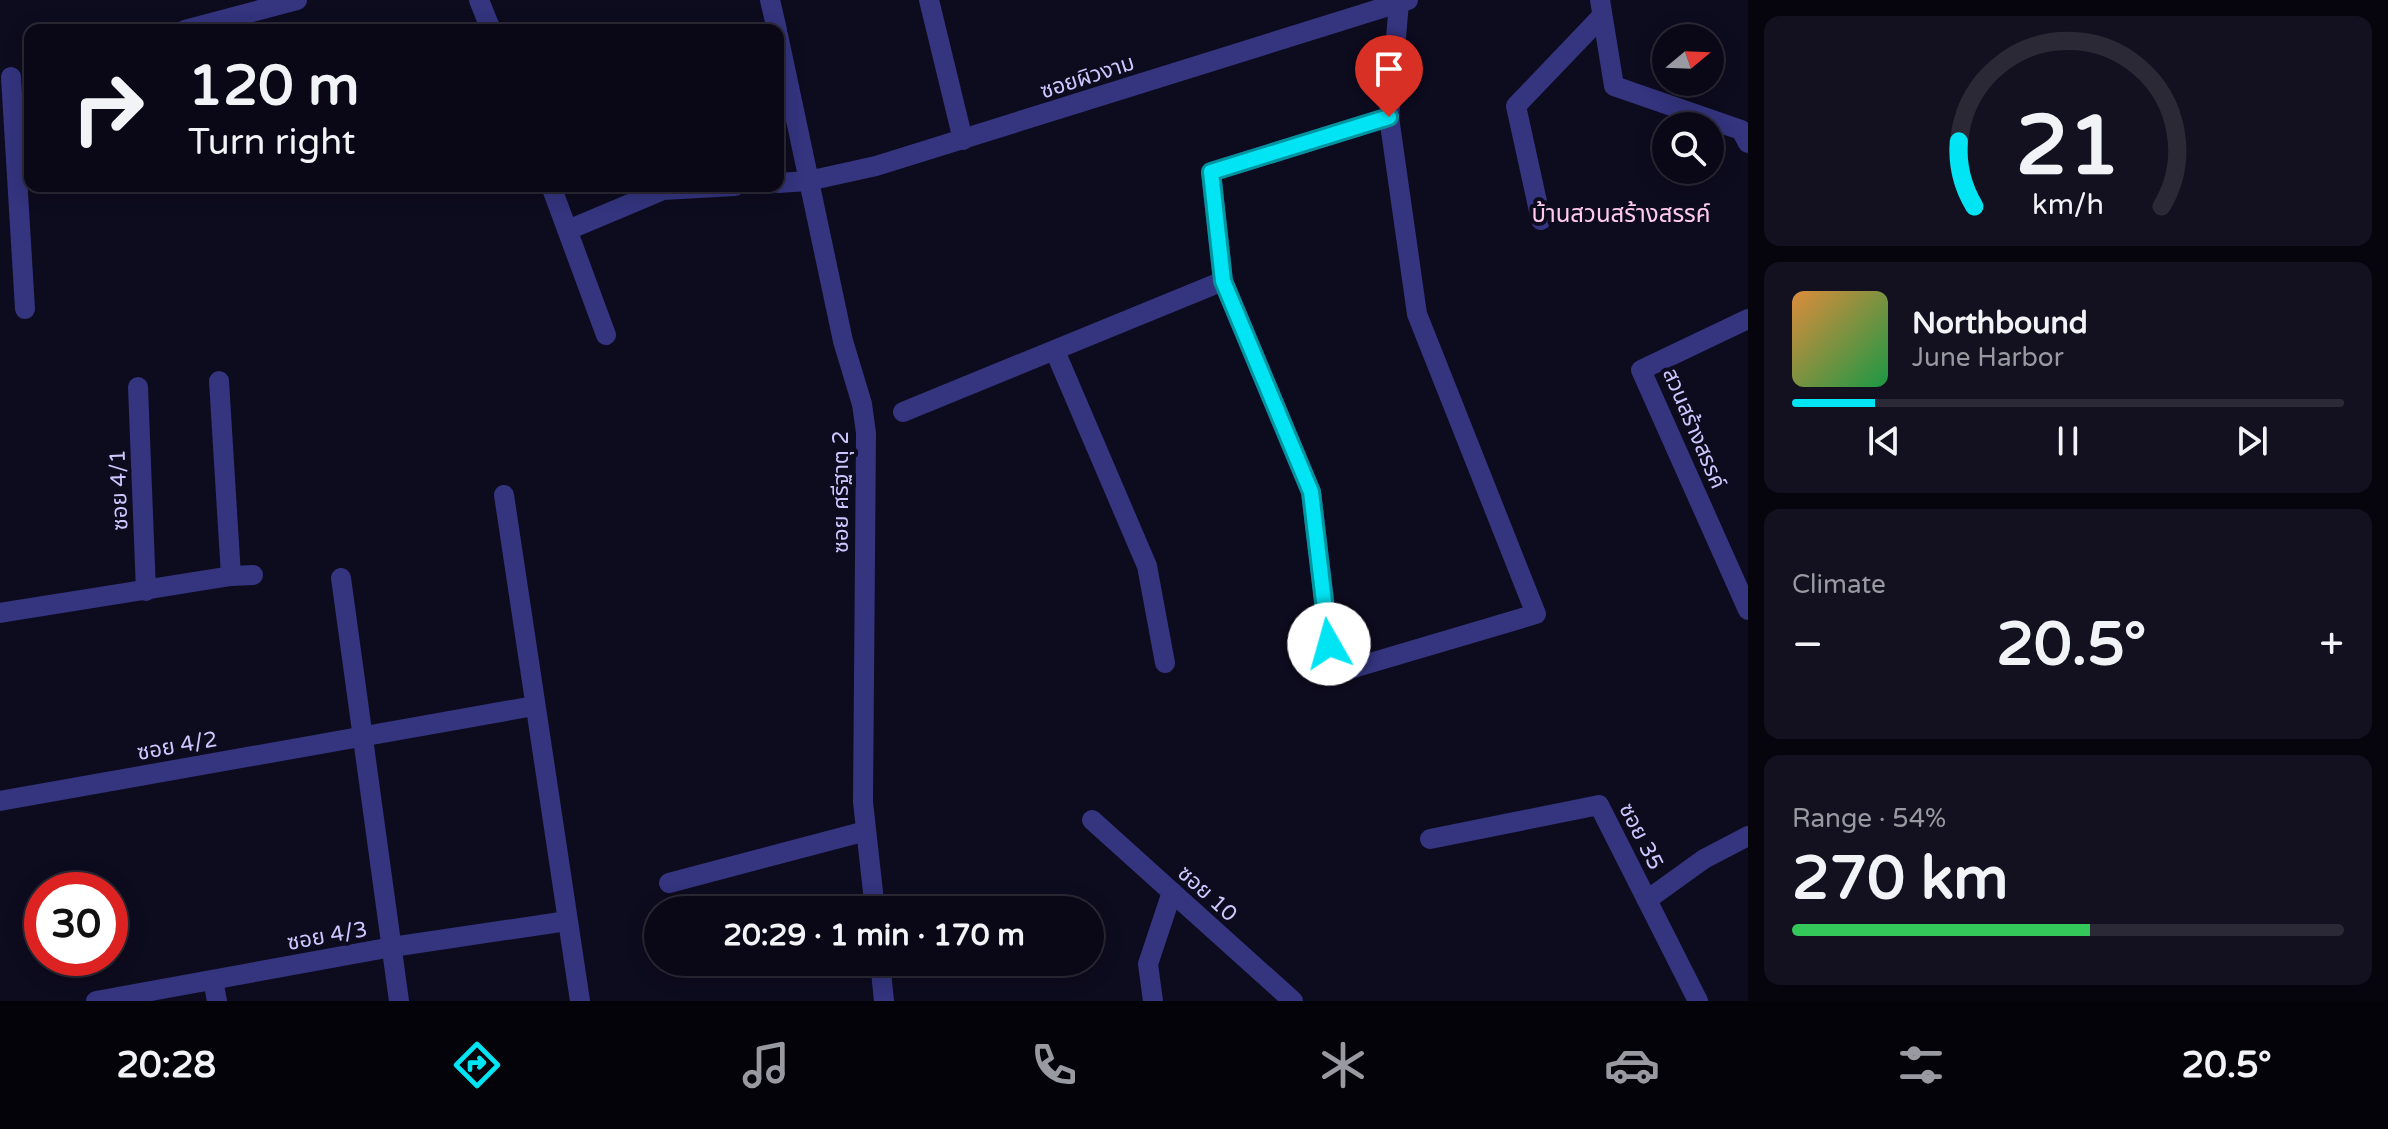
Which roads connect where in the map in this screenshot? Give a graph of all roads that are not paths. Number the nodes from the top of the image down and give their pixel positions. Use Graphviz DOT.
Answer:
graph roads {
  1 [pos="297,0"];
  2 [pos="479,0"];
  3 [pos="770,0"];
  4 [pos="929,0"];
  5 [pos="1403,1"];
  6 [pos="1601,8"];
  7 [pos="207,24"];
  8 [pos="489,24"];
  9 [pos="776,24"];
  10 [pos="784,62"];
  11 [pos="14,76"];
  12 [pos="1389,117"];
  13 [pos="963,140"];
  14 [pos="1748,143"];
  15 [pos="808,181"];
  16 [pos="784,183"];
  17 [pos="553,192"];
  18 [pos="658,192"];
  19 [pos="1541,220"];
  20 [pos="568,230"];
  21 [pos="1223,281"];
  22 [pos="25,309"];
  23 [pos="1748,319"];
  24 [pos="606,335"];
  25 [pos="1055,351"];
  26 [pos="219,381"];
  27 [pos="138,387"];
  28 [pos="903,412"];
  29 [pos="504,495"];
  30 [pos="253,575"];
  31 [pos="231,576"];
  32 [pos="341,578"];
  33 [pos="146,591"];
  34 [pos="1748,610"];
  35 [pos="0,613"];
  36 [pos="1165,663"];
  37 [pos="534,706"];
  38 [pos="363,736"];
  39 [pos="0,801"];
  40 [pos="1092,820"];
  41 [pos="866,831"];
  42 [pos="1748,836"];
  43 [pos="1430,839"];
  44 [pos="669,883"];
  45 [pos="1172,892"];
  46 [pos="873,896"];
  47 [pos="1647,900"];
  48 [pos="567,921"];
  49 [pos="392,947"];
  50 [pos="881,976"];
  51 [pos="213,980"];
  52 [pos="96,1001"];
  53 [pos="217,1001"];
  54 [pos="399,1001"];
  55 [pos="580,1001"];
  56 [pos="884,1001"];
  57 [pos="1153,1001"];
  58 [pos="1293,1001"];
  59 [pos="1698,1001"];
  1 -- 7 [label="street"];
  2 -- 8 [label="street"];
  3 -- 9 [label="street, ซอย ศรีฐาตุ 2"];
  4 -- 13 [label="street"];
  5 -- 12 [label="street"];
  5 -- 13 [label="street, ซอยผิวงาม"];
  6 -- 14 [label="street"];
  6 -- 19 [label="street"];
  10 -- 15 [label="street, ซอย ศรีฐาตุ 2"];
  11 -- 22 [label="street"];
  12 -- 21 [label="street"];
  12 -- 21 [label="street"];
  13 -- 15 [label="street, ซอยผิวงาม"];
  15 -- 16 [label="street, ซอยผิวงาม"];
  15 -- 41 [label="street, ซอย ศรีฐาตุ 2"];
  17 -- 20 [label="street"];
  18 -- 20 [label="street"];
  20 -- 24 [label="street"];
  21 -- 25 [label="street"];
  23 -- 34 [label="street, สวนสร้างสรรค์"];
  25 -- 28 [label="street"];
  25 -- 36 [label="street"];
  26 -- 31 [label="street"];
  27 -- 33 [label="street, ซอย 4/1"];
  29 -- 37 [label="street"];
  30 -- 31 [label="street"];
  31 -- 33 [label="street"];
  32 -- 38 [label="street"];
  33 -- 35 [label="street"];
  37 -- 38 [label="street, ซอย 4/2"];
  37 -- 48 [label="street"];
  38 -- 39 [label="street, ซอย 4/2"];
  38 -- 49 [label="street"];
  40 -- 45 [label="street, ซอย 10"];
  41 -- 44 [label="street"];
  41 -- 46 [label="street, ซอย ศรีฐาตุ 2"];
  42 -- 47 [label="street"];
  43 -- 47 [label="street, ซอย 35"];
  45 -- 57 [label="street"];
  45 -- 58 [label="street, ซอย 10"];
  47 -- 59 [label="street, ซอย 35"];
  48 -- 49 [label="street, ซอย 4/3"];
  48 -- 55 [label="street"];
  49 -- 51 [label="street, ซอย 4/3"];
  49 -- 54 [label="street"];
  50 -- 56 [label="street"];
  51 -- 52 [label="street, ซอย 4/3"];
  51 -- 53 [label="street"];
}
